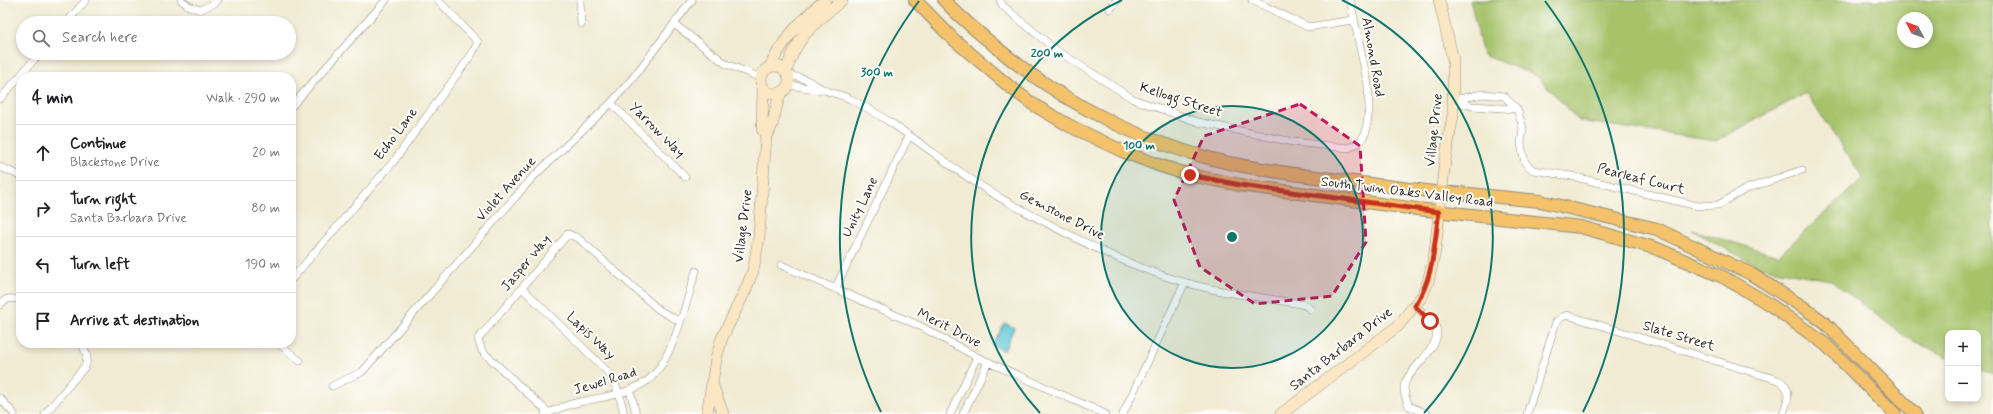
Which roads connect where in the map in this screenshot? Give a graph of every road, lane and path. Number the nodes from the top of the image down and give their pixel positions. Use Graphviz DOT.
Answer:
graph roads {
  1 [pos="86,0"];
  2 [pos="181,0"];
  3 [pos="218,0"];
  4 [pos="386,0"];
  5 [pos="438,0"];
  6 [pos="580,0"];
  7 [pos="692,0"];
  8 [pos="825,0"];
  9 [pos="842,0"];
  10 [pos="915,0"];
  11 [pos="944,0"];
  12 [pos="1000,0"];
  13 [pos="1117,0"];
  14 [pos="1252,0"];
  15 [pos="1350,0"];
  16 [pos="1439,0"];
  17 [pos="1110,9"];
  18 [pos="72,16"];
  19 [pos="1352,20"];
  20 [pos="581,24"];
  21 [pos="674,24"];
  22 [pos="34,60"];
  23 [pos="770,67"];
  24 [pos="24,72"];
  25 [pos="16,81"];
  26 [pos="786,81"];
  27 [pos="762,83"];
  28 [pos="1492,95"];
  29 [pos="0,100"];
  30 [pos="1453,100"];
  31 [pos="296,101"];
  32 [pos="611,103"];
  33 [pos="1493,107"];
  34 [pos="1517,109"];
  35 [pos="766,136"];
  36 [pos="909,136"];
  37 [pos="1360,142"];
  38 [pos="0,167"];
  39 [pos="1802,170"];
  40 [pos="16,174"];
  41 [pos="685,177"];
  42 [pos="1442,193"];
  43 [pos="1439,212"];
  44 [pos="781,265"];
  45 [pos="696,271"];
  46 [pos="296,274"];
  47 [pos="1185,282"];
  48 [pos="522,288"];
  49 [pos="835,289"];
  50 [pos="16,299"];
  51 [pos="0,305"];
  52 [pos="1415,306"];
  53 [pos="1310,309"];
  54 [pos="679,321"];
  55 [pos="84,348"];
  56 [pos="284,348"];
  57 [pos="977,357"];
  58 [pos="300,360"];
  59 [pos="988,362"];
  60 [pos="966,380"];
  61 [pos="712,383"];
  62 [pos="977,385"];
  63 [pos="332,386"];
  64 [pos="630,390"];
  65 [pos="619,393"];
  66 [pos="0,398"];
  67 [pos="636,412"];
  68 [pos="547,413"];
  69 [pos="14,414"];
  70 [pos="46,414"];
  71 [pos="624,414"];
  72 [pos="707,414"];
  73 [pos="723,414"];
  74 [pos="950,414"];
  75 [pos="963,414"];
  76 [pos="1105,414"];
  77 [pos="1123,414"];
  78 [pos="1281,414"];
  79 [pos="1427,414"];
  80 [pos="1526,414"];
  81 [pos="1783,414"];
  82 [pos="1895,414"];
  83 [pos="1915,414"];
  1 -- 18 [label="street"];
  2 -- 3 [label="street"];
  4 -- 31 [label="street"];
  5 -- 46 [label="street, Echo Lane"];
  6 -- 20 [label="street"];
  7 -- 21 [label="street, Violet Avenue"];
  8 -- 23 [label="street"];
  9 -- 26 [label="street, Village Drive"];
  10 -- 43 [label="main road, South Twin Oaks Valley Road"];
  11 -- 42 [label="main road, South Twin Oaks Valley Road"];
  12 -- 37 [label="street, Kellogg Street"];
  13 -- 17 [label="street"];
  14 -- 19 [label="street"];
  15 -- 19 [label="street, Almond Road"];
  16 -- 30 [label="street, Village Drive"];
  19 -- 37 [label="street, Almond Road"];
  21 -- 27 [label="street"];
  21 -- 32 [label="street, Violet Avenue"];
  22 -- 24 [label="street"];
  23 -- 26 [label="street"];
  23 -- 27 [label="street"];
  25 -- 29 [label="street"];
  26 -- 27 [label="street"];
  26 -- 35 [label="street, Village Drive"];
  26 -- 36 [label="street, Gemstone Drive"];
  27 -- 35 [label="street, Village Drive"];
  28 -- 30 [label="street"];
  28 -- 33 [label="street"];
  28 -- 34 [label="street"];
  30 -- 33 [label="street"];
  30 -- 42 [label="street, Village Drive"];
  32 -- 41 [label="street, Yarrow Way"];
  32 -- 63 [label="street, Violet Avenue"];
  33 -- 34 [label="street"];
  34 -- 39 [label="street, Pearleaf Court"];
  35 -- 61 [label="street, Village Drive"];
  36 -- 47 [label="street, Gemstone Drive"];
  36 -- 49 [label="street, Unity Lane"];
  38 -- 40 [label="street"];
  42 -- 43 [label="street, Village Drive"];
  42 -- 83 [label="main road, South Twin Oaks Valley Road"];
  43 -- 52 [label="street, Santa Barbara Drive"];
  43 -- 82 [label="main road, South Twin Oaks Valley Road"];
  44 -- 49 [label="street, Merit Drive"];
  45 -- 54 [label="street, Jewel Road"];
  47 -- 53 [label="street, Gemstone Drive"];
  47 -- 77 [label="street"];
  48 -- 54 [label="street, Jasper Way"];
  48 -- 65 [label="street, Lapis Way"];
  48 -- 68 [label="street, Jasper Way"];
  49 -- 57 [label="street, Merit Drive"];
  50 -- 51 [label="street"];
  52 -- 78 [label="street, Santa Barbara Drive"];
  52 -- 79 [label="street"];
  54 -- 64 [label="street, Jewel Road"];
  55 -- 70 [label="street"];
  56 -- 58 [label="street"];
  57 -- 59 [label="street, Merit Drive"];
  57 -- 60 [label="street"];
  59 -- 62 [label="street"];
  59 -- 76 [label="street, Merit Drive"];
  60 -- 62 [label="street"];
  60 -- 74 [label="street"];
  61 -- 72 [label="street, Village Drive"];
  61 -- 73 [label="street, Village Drive"];
  62 -- 75 [label="street"];
  64 -- 65 [label="street, Jewel Road"];
  64 -- 67 [label="street"];
  65 -- 68 [label="street, Jewel Road"];
  65 -- 71 [label="street, Lapis Way"];
  66 -- 69 [label="street"];
  67 -- 71 [label="street"];
  80 -- 81 [label="street, Slate Street"];
}
